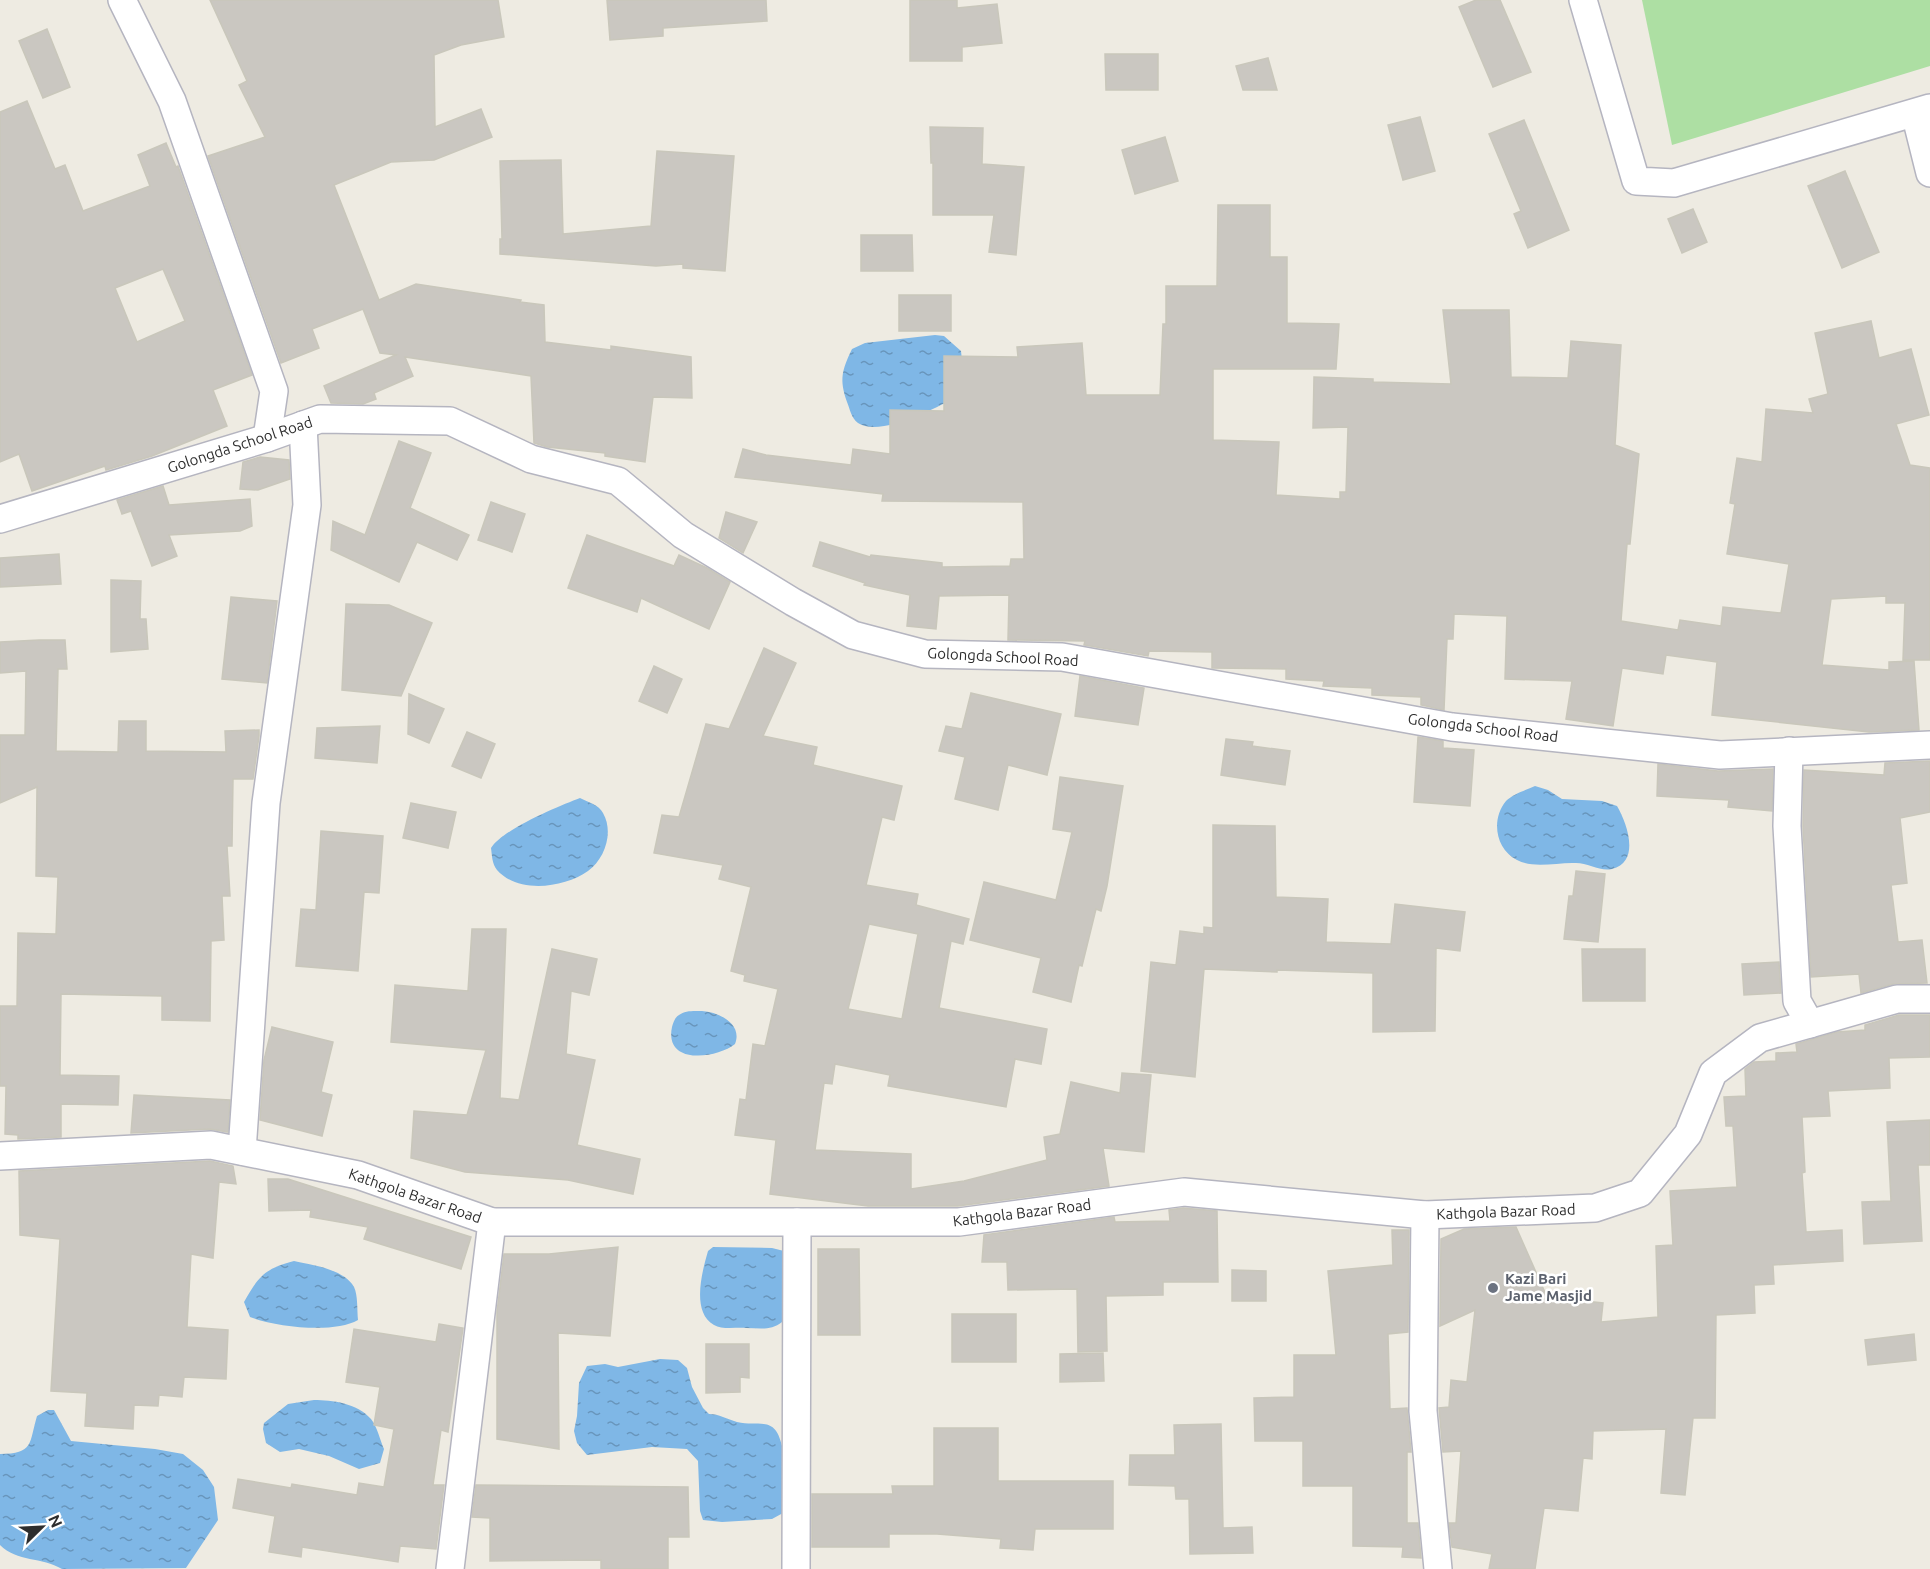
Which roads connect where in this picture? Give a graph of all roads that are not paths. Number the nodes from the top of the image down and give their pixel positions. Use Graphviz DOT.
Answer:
graph roads {
  1 [pos="122,0"];
  2 [pos="1583,0"];
  3 [pos="1922,111"];
  4 [pos="1930,173"];
  5 [pos="303,425"];
  6 [pos="267,438"];
  7 [pos="0,519"];
  8 [pos="1930,745"];
  9 [pos="1790,751"];
  10 [pos="1930,999"];
  11 [pos="1810,1024"];
  12 [pos="242,1151"];
  13 [pos="0,1156"];
  14 [pos="1425,1215"];
  15 [pos="492,1222"];
  16 [pos="797,1222"];
  17 [pos="450,1569"];
  18 [pos="795,1569"];
  19 [pos="1438,1569"];
  1 -- 6 [label="street"];
  2 -- 3 [label="street"];
  3 -- 4 [label="street"];
  5 -- 6 [label="street, Golongda School Road"];
  5 -- 9 [label="street, Golongda School Road"];
  5 -- 12 [label="street"];
  6 -- 7 [label="street, Golongda School Road"];
  8 -- 9 [label="street, Golongda School Road"];
  9 -- 11 [label="street"];
  10 -- 11 [label="street, Kathgola Bazar Road"];
  11 -- 14 [label="street, Kathgola Bazar Road"];
  12 -- 13 [label="street, Kathgola Bazar Road"];
  12 -- 15 [label="street, Kathgola Bazar Road"];
  14 -- 16 [label="street, Kathgola Bazar Road"];
  14 -- 19 [label="street"];
  15 -- 16 [label="street, Kathgola Bazar Road"];
  15 -- 17 [label="street"];
  16 -- 18 [label="street"];
}
